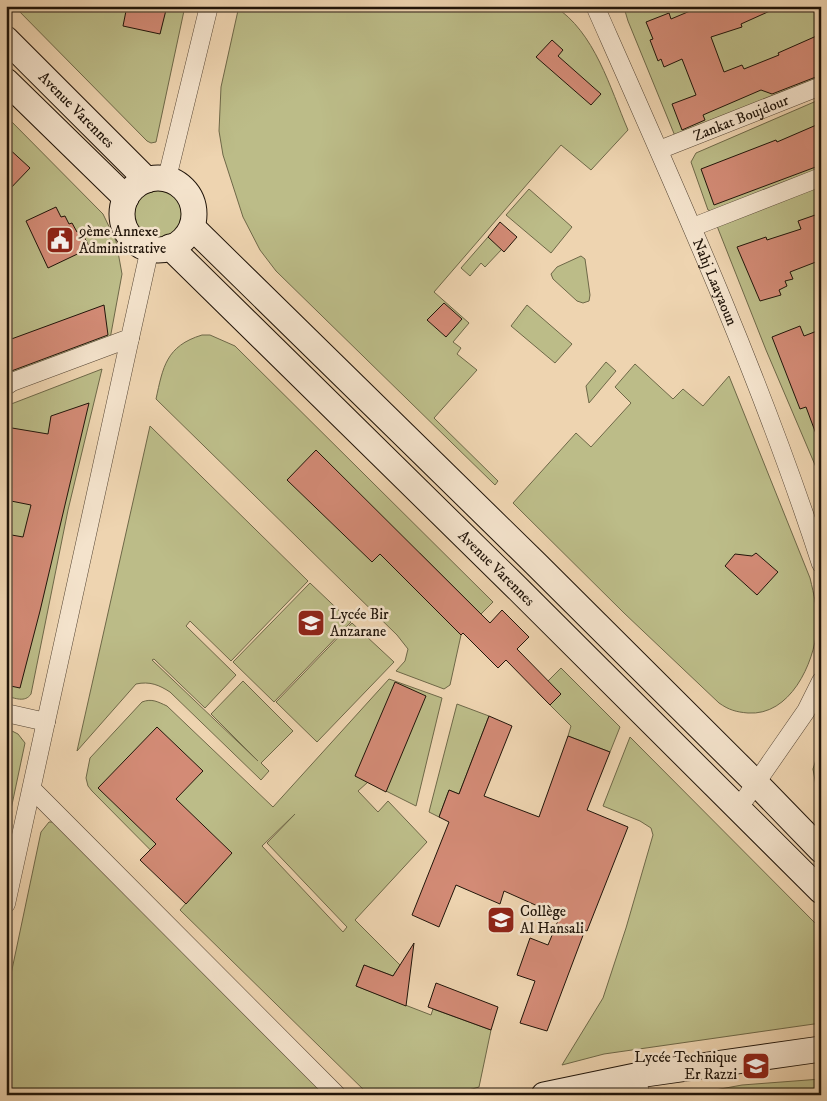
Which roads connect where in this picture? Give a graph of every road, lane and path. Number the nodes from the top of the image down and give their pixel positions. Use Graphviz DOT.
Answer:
graph roads {
  1 [pos="208,6"];
  2 [pos="595,6"];
  3 [pos="6,39"];
  4 [pos="6,82"];
  5 [pos="821,86"];
  6 [pos="659,150"];
  7 [pos="821,177"];
  8 [pos="157,179"];
  9 [pos="126,198"];
  10 [pos="192,227"];
  11 [pos="693,227"];
  12 [pos="160,248"];
  13 [pos="130,338"];
  14 [pos="6,386"];
  15 [pos="426,456"];
  16 [pos="406,479"];
  17 [pos="536,564"];
  18 [pos="821,564"];
  19 [pos="515,586"];
  20 [pos="821,681"];
  21 [pos="6,713"];
  22 [pos="46,722"];
  23 [pos="756,783"];
  24 [pos="32,789"];
  25 [pos="738,809"];
  26 [pos="821,850"];
  27 [pos="821,891"];
  28 [pos="6,904"];
  29 [pos="821,1049"];
  30 [pos="638,1085"];
  31 [pos="575,1092"];
  32 [pos="337,1095"];
  33 [pos="544,1095"];
  1 -- 8 [label="street"];
  2 -- 6 [label="street, Nahj Laayaoun"];
  3 -- 8 [label="main road, Avenue Varennes"];
  4 -- 9 [label="main road, Avenue Varennes"];
  5 -- 6 [label="street, Zankat Boujdour"];
  6 -- 11 [label="street, Nahj Laayaoun"];
  7 -- 11 [label="street"];
  8 -- 9 [label="main road"];
  8 -- 10 [label="main road"];
  9 -- 12 [label="main road"];
  10 -- 12 [label="main road"];
  10 -- 15 [label="main road, Avenue Varennes"];
  11 -- 18 [label="street, Nahj Laayaoun"];
  12 -- 13 [label="street"];
  12 -- 16 [label="main road, Avenue Varennes"];
  13 -- 14 [label="street"];
  13 -- 22 [label="street"];
  15 -- 16 [label="main road"];
  15 -- 17 [label="main road, Avenue Varennes"];
  16 -- 19 [label="main road, Avenue Varennes"];
  17 -- 19 [label="main road"];
  17 -- 23 [label="main road, Avenue Varennes"];
  19 -- 25 [label="main road, Avenue Varennes"];
  20 -- 23 [label="street"];
  21 -- 22 [label="street"];
  22 -- 24 [label="street"];
  23 -- 25 [label="street"];
  23 -- 26 [label="main road, Avenue Varennes"];
  24 -- 28 [label="street"];
  24 -- 32 [label="street"];
  25 -- 27 [label="main road, Avenue Varennes"];
  29 -- 30 [label="main road"];
  30 -- 31 [label="main road"];
  31 -- 33 [label="main road"];
}
